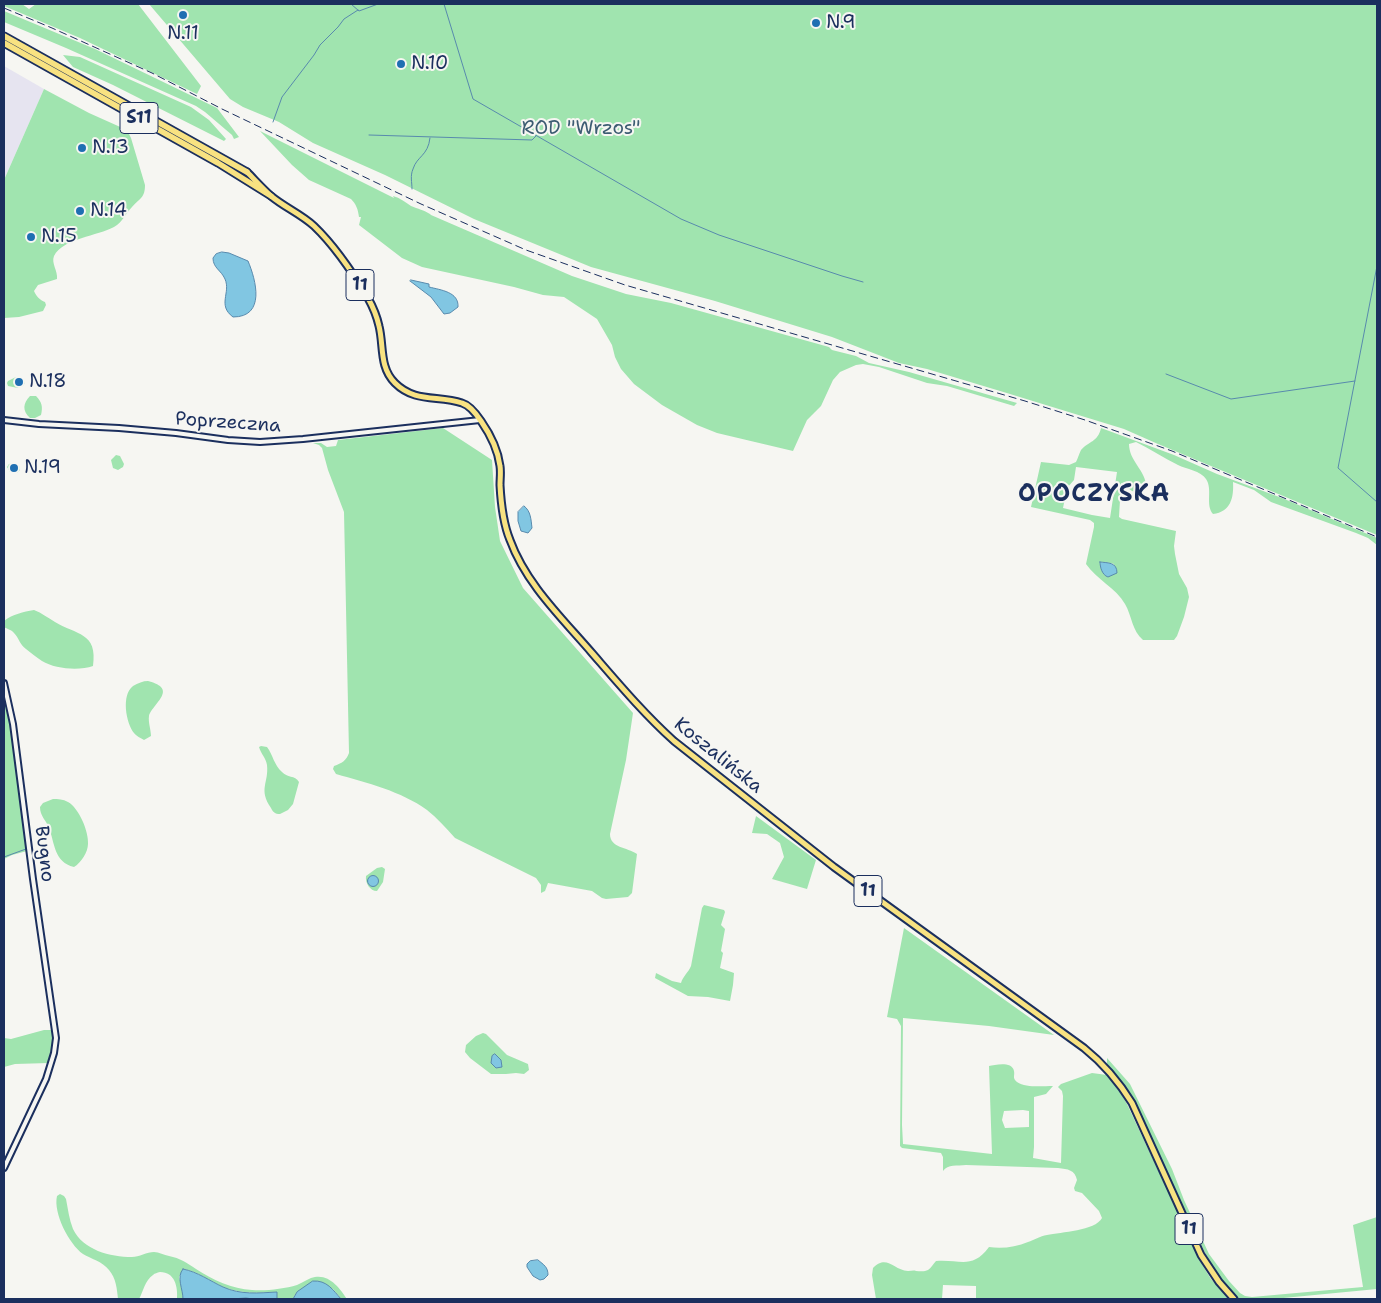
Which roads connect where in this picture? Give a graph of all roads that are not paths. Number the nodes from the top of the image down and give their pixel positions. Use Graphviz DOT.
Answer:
graph roads {
  1 [pos="4,36"];
  2 [pos="4,43"];
  3 [pos="247,172"];
  4 [pos="271,196"];
  5 [pos="4,420"];
  6 [pos="480,420"];
  7 [pos="4,683"];
  8 [pos="4,1168"];
  9 [pos="1234,1299"];
  1 -- 3 [label="highway, S11"];
  2 -- 4 [label="highway, S11"];
  3 -- 4 [label="highway, 11"];
  4 -- 6 [label="highway, 11"];
  5 -- 6 [label="street, Poprzeczna"];
  6 -- 9 [label="highway, Koszalińska / 11"];
  7 -- 8 [label="street, Bugno"];
}
